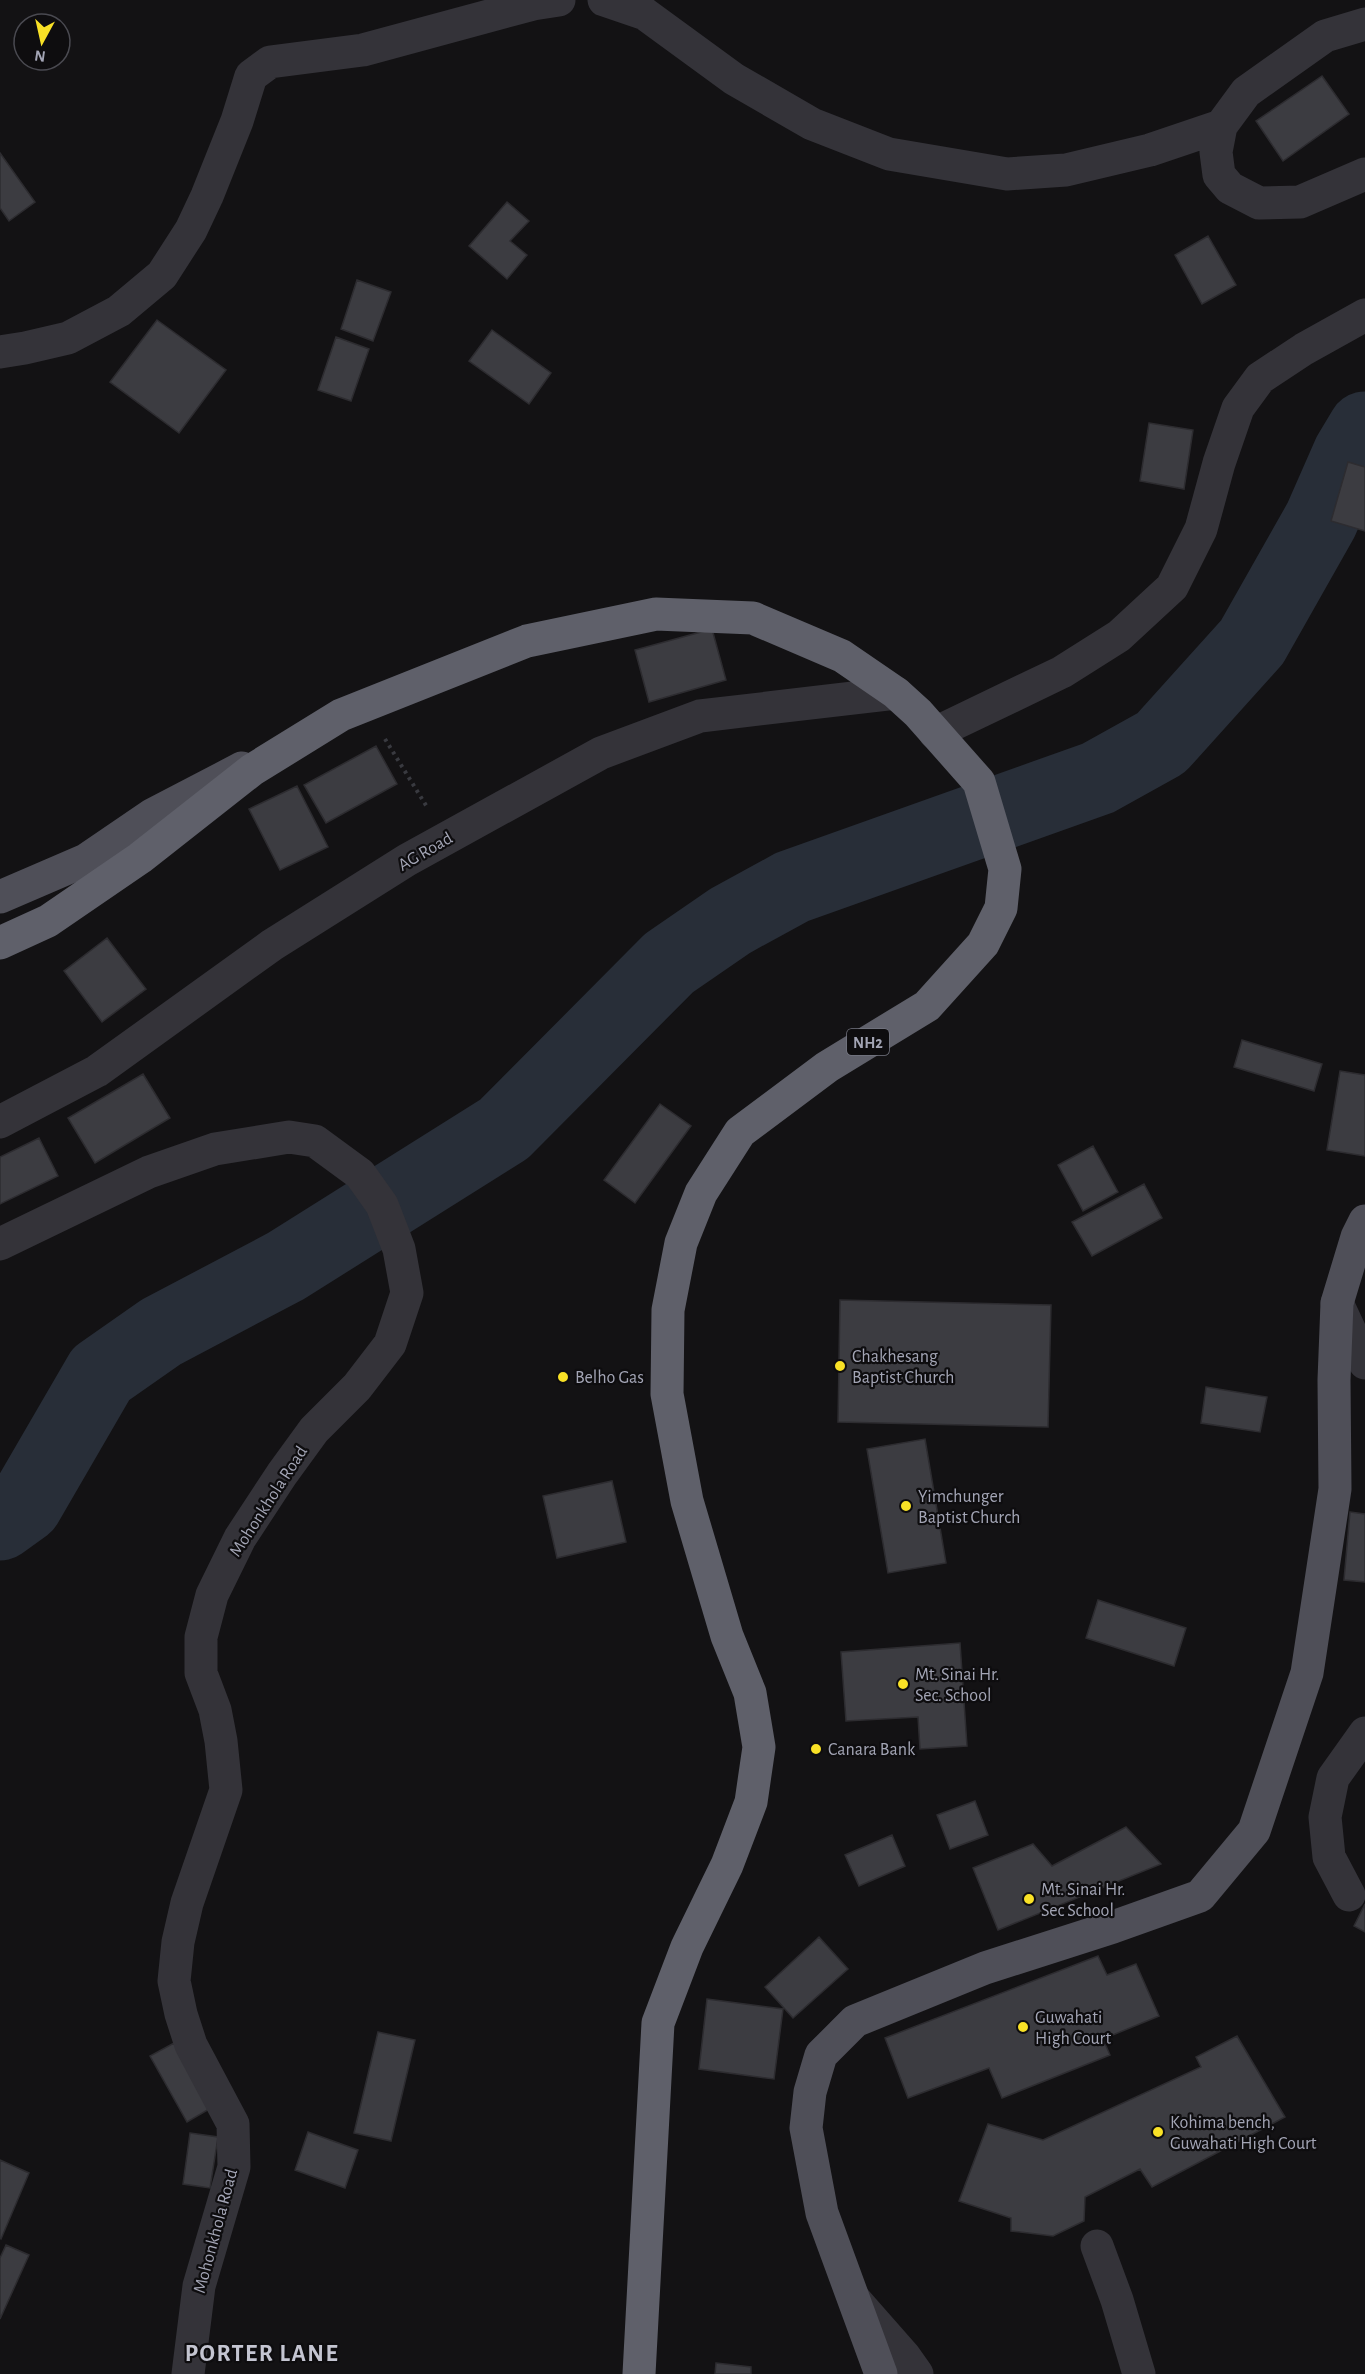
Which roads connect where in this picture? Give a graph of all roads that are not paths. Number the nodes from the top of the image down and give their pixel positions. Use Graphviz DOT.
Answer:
graph roads {
  1 [pos="559,0"];
  2 [pos="604,0"];
  3 [pos="1365,24"];
  4 [pos="1221,126"];
  5 [pos="1365,174"];
  6 [pos="1365,315"];
  7 [pos="8,356"];
  8 [pos="896,693"];
  9 [pos="353,710"];
  10 [pos="935,733"];
  11 [pos="0,897"];
  12 [pos="0,943"];
  13 [pos="0,1122"];
  14 [pos="1365,1221"];
  15 [pos="0,1244"];
  16 [pos="1337,1303"];
  17 [pos="1365,1363"];
  18 [pos="1365,1733"];
  19 [pos="1349,1895"];
  20 [pos="1097,2246"];
  21 [pos="854,2299"];
  22 [pos="188,2374"];
  23 [pos="639,2374"];
  24 [pos="881,2374"];
  25 [pos="917,2374"];
  26 [pos="1138,2374"];
  1 -- 7 [label="street"];
  2 -- 4 [label="street"];
  3 -- 4 [label="street"];
  4 -- 5 [label="street"];
  6 -- 10 [label="street"];
  8 -- 9 [label="highway, NH2"];
  8 -- 10 [label="highway, NH2"];
  8 -- 13 [label="street, AG Road"];
  9 -- 11 [label="main road"];
  9 -- 12 [label="highway, NH2"];
  10 -- 23 [label="highway, NH2"];
  14 -- 16 [label="main road"];
  15 -- 22 [label="street, Mohonkhola Road"];
  16 -- 17 [label="street"];
  16 -- 21 [label="main road"];
  18 -- 19 [label="street"];
  20 -- 26 [label="street"];
  21 -- 24 [label="main road"];
  21 -- 25 [label="street"];
}
